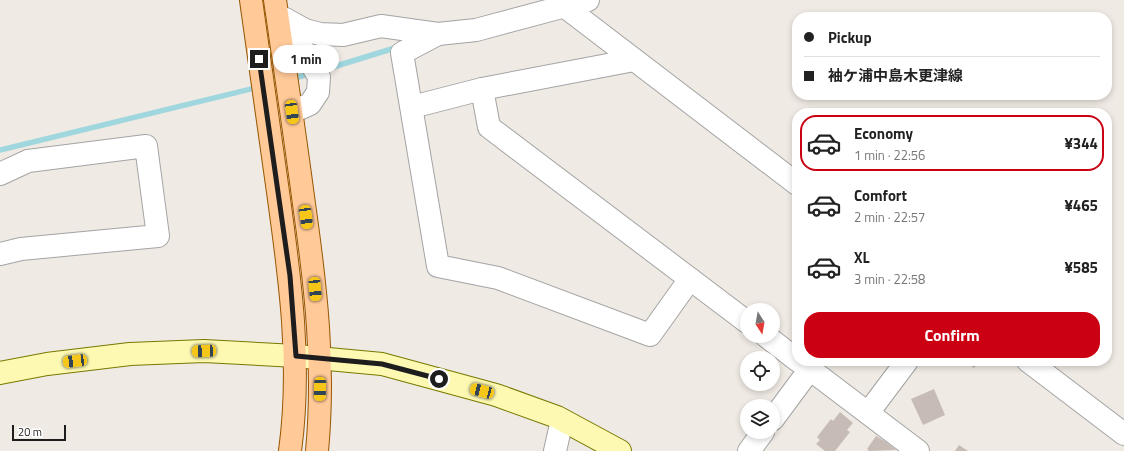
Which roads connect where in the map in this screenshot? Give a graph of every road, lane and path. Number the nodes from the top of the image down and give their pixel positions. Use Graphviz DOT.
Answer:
graph roads {
  1 [pos="251,0"];
  2 [pos="275,0"];
  3 [pos="588,0"];
  4 [pos="564,6"];
  5 [pos="281,15"];
  6 [pos="438,34"];
  7 [pos="634,60"];
  8 [pos="482,89"];
  9 [pos="412,107"];
  10 [pos="292,112"];
  11 [pos="0,174"];
  12 [pos="792,180"];
  13 [pos="0,254"];
  14 [pos="690,279"];
  15 [pos="740,317"];
  16 [pos="775,343"];
  17 [pos="296,356"];
  18 [pos="792,356"];
  19 [pos="321,358"];
  20 [pos="800,366"];
  21 [pos="806,366"];
  22 [pos="903,366"];
  23 [pos="1035,366"];
  24 [pos="0,373"];
  25 [pos="780,405"];
  26 [pos="868,413"];
  27 [pos="562,420"];
  28 [pos="1124,434"];
  29 [pos="758,439"];
  30 [pos="290,451"];
  31 [pos="316,451"];
  32 [pos="555,451"];
  33 [pos="620,451"];
  34 [pos="749,451"];
  35 [pos="918,451"];
  1 -- 17 [label="main road"];
  2 -- 5 [label="main road"];
  3 -- 4 [label="street"];
  4 -- 6 [label="street"];
  4 -- 7 [label="street"];
  5 -- 6 [label="street"];
  5 -- 10 [label="main road"];
  5 -- 10 [label="street"];
  6 -- 9 [label="street"];
  7 -- 8 [label="street"];
  7 -- 12 [label="street"];
  8 -- 9 [label="street"];
  8 -- 14 [label="street"];
  9 -- 14 [label="street"];
  10 -- 19 [label="main road"];
  11 -- 13 [label="street"];
  14 -- 15 [label="street"];
  16 -- 18 [label="street"];
  17 -- 19 [label="street"];
  17 -- 24 [label="street"];
  17 -- 30 [label="main road"];
  19 -- 27 [label="street"];
  19 -- 31 [label="main road"];
  20 -- 25 [label="street"];
  21 -- 26 [label="street"];
  22 -- 26 [label="street"];
  23 -- 28 [label="street"];
  26 -- 35 [label="street"];
  27 -- 32 [label="street"];
  27 -- 33 [label="street"];
  29 -- 34 [label="street"];
}
